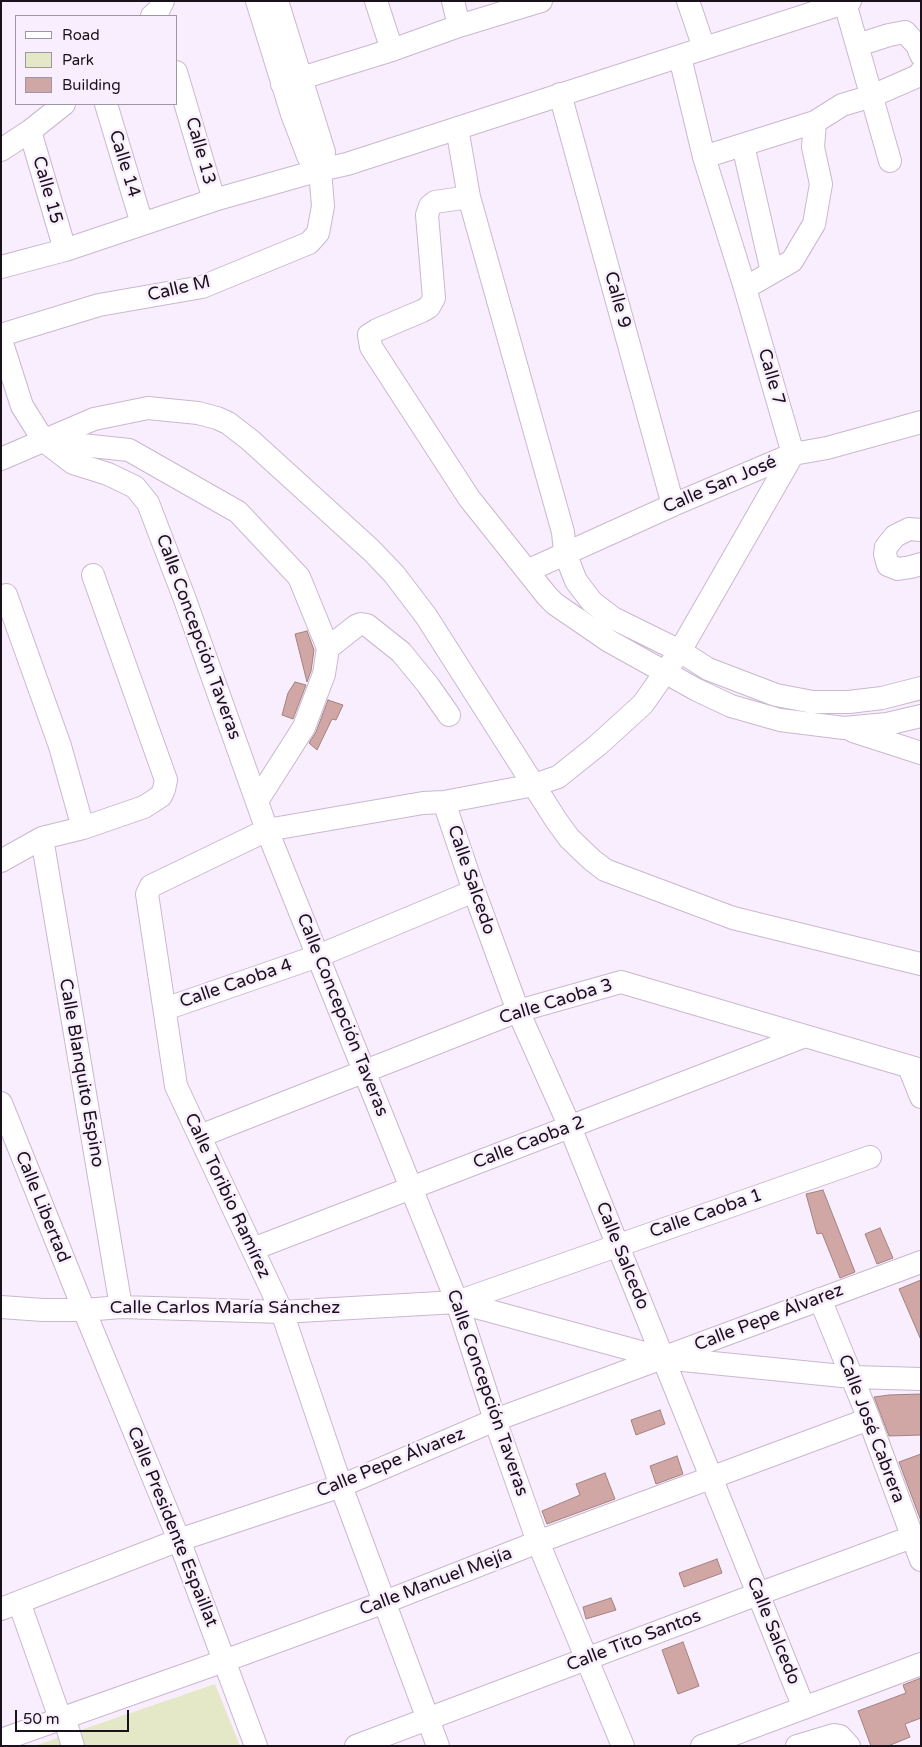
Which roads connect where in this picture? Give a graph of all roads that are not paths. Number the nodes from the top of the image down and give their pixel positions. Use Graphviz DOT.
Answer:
graph roads {
  1 [pos="257,1"];
  2 [pos="277,1"];
  3 [pos="376,1"];
  4 [pos="453,1"];
  5 [pos="688,1"];
  6 [pos="533,2"];
  7 [pos="848,2"];
  8 [pos="459,26"];
  9 [pos="858,45"];
  10 [pos="704,48"];
  11 [pos="392,50"];
  12 [pos="921,54"];
  13 [pos="680,57"];
  14 [pos="921,72"];
  15 [pos="178,79"];
  16 [pos="291,81"];
  17 [pos="560,94"];
  18 [pos="872,96"];
  19 [pos="63,105"];
  20 [pos="106,105"];
  21 [pos="815,122"];
  22 [pos="457,128"];
  23 [pos="30,131"];
  24 [pos="742,145"];
  25 [pos="1,150"];
  26 [pos="704,157"];
  27 [pos="890,161"];
  28 [pos="320,170"];
  29 [pos="469,197"];
  30 [pos="214,200"];
  31 [pos="142,224"];
  32 [pos="65,250"];
  33 [pos="1,267"];
  34 [pos="772,272"];
  35 [pos="745,288"];
  36 [pos="1,335"];
  37 [pos="1,340"];
  38 [pos="921,422"];
  39 [pos="44,441"];
  40 [pos="793,454"];
  41 [pos="1,459"];
  42 [pos="673,505"];
  43 [pos="921,530"];
  44 [pos="565,553"];
  45 [pos="921,564"];
  46 [pos="527,571"];
  47 [pos="94,575"];
  48 [pos="6,595"];
  49 [pos="328,648"];
  50 [pos="680,651"];
  51 [pos="666,672"];
  52 [pos="921,688"];
  53 [pos="449,715"];
  54 [pos="921,716"];
  55 [pos="844,728"];
  56 [pos="921,753"];
  57 [pos="534,785"];
  58 [pos="257,801"];
  59 [pos="444,802"];
  60 [pos="83,828"];
  61 [pos="267,830"];
  62 [pos="42,838"];
  63 [pos="1,861"];
  64 [pos="474,891"];
  65 [pos="318,956"];
  66 [pos="921,964"];
  67 [pos="165,1009"];
  68 [pos="518,1011"];
  69 [pos="805,1036"];
  70 [pos="915,1068"];
  71 [pos="365,1072"];
  72 [pos="921,1097"];
  73 [pos="1,1103"];
  74 [pos="570,1127"];
  75 [pos="200,1136"];
  76 [pos="870,1157"];
  77 [pos="412,1188"];
  78 [pos="618,1244"];
  79 [pos="252,1249"];
  80 [pos="921,1262"];
  81 [pos="820,1299"];
  82 [pos="457,1302"];
  83 [pos="1,1307"];
  84 [pos="121,1307"];
  85 [pos="84,1310"];
  86 [pos="282,1312"];
  87 [pos="663,1358"];
  88 [pos="852,1378"];
  89 [pos="921,1379"];
  90 [pos="869,1419"];
  91 [pos="495,1420"];
  92 [pos="711,1478"];
  93 [pos="340,1486"];
  94 [pos="912,1537"];
  95 [pos="179,1540"];
  96 [pos="538,1542"];
  97 [pos="921,1560"];
  98 [pos="758,1594"];
  99 [pos="385,1602"];
  100 [pos="10,1605"];
  101 [pos="587,1658"];
  102 [pos="224,1661"];
  103 [pos="921,1664"];
  104 [pos="804,1708"];
  105 [pos="62,1718"];
  106 [pos="428,1720"];
  107 [pos="1,1740"];
  108 [pos="74,1746"];
  109 [pos="256,1746"];
  110 [pos="356,1746"];
  111 [pos="438,1746"];
  112 [pos="623,1746"];
  113 [pos="702,1746"];
  114 [pos="797,1746"];
  115 [pos="849,1746"];
  1 -- 16 [label="street"];
  2 -- 16 [label="street"];
  3 -- 11 [label="street"];
  4 -- 8 [label="street"];
  5 -- 10 [label="street"];
  6 -- 8 [label="street"];
  7 -- 9 [label="street"];
  7 -- 10 [label="street"];
  8 -- 11 [label="street"];
  9 -- 12 [label="street"];
  9 -- 18 [label="street"];
  10 -- 13 [label="street"];
  11 -- 16 [label="street"];
  13 -- 17 [label="street"];
  13 -- 26 [label="street, Calle 7"];
  14 -- 18 [label="street"];
  15 -- 30 [label="street, Calle 13"];
  16 -- 28 [label="street"];
  17 -- 22 [label="street"];
  17 -- 42 [label="street, Calle 9"];
  18 -- 21 [label="street"];
  18 -- 27 [label="street"];
  19 -- 23 [label="street"];
  20 -- 31 [label="street, Calle 14"];
  21 -- 24 [label="street"];
  21 -- 34 [label="street"];
  22 -- 28 [label="street"];
  22 -- 29 [label="street"];
  23 -- 25 [label="street"];
  23 -- 32 [label="street, Calle 15"];
  24 -- 26 [label="street"];
  24 -- 34 [label="street"];
  26 -- 35 [label="street, Calle 7"];
  28 -- 30 [label="street"];
  28 -- 36 [label="street, Calle M"];
  29 -- 44 [label="street"];
  29 -- 46 [label="street"];
  30 -- 31 [label="street"];
  31 -- 32 [label="street"];
  32 -- 33 [label="street"];
  34 -- 35 [label="street"];
  35 -- 40 [label="street, Calle 7"];
  37 -- 39 [label="street, Calle Concepción Taveras"];
  38 -- 40 [label="street, Calle San José"];
  39 -- 41 [label="street"];
  39 -- 49 [label="street"];
  39 -- 57 [label="street"];
  39 -- 58 [label="street, Calle Concepción Taveras"];
  40 -- 42 [label="street, Calle San José"];
  40 -- 50 [label="street"];
  42 -- 44 [label="street, Calle San José"];
  43 -- 45 [label="street"];
  44 -- 46 [label="street, Calle San José"];
  44 -- 50 [label="street"];
  46 -- 51 [label="street"];
  47 -- 60 [label="street"];
  48 -- 60 [label="street"];
  49 -- 53 [label="street"];
  49 -- 58 [label="street"];
  50 -- 51 [label="street"];
  50 -- 52 [label="street"];
  51 -- 55 [label="street"];
  51 -- 57 [label="street"];
  54 -- 55 [label="street"];
  55 -- 56 [label="street"];
  57 -- 59 [label="street"];
  57 -- 66 [label="street"];
  58 -- 61 [label="street, Calle Concepción Taveras"];
  59 -- 61 [label="street"];
  59 -- 64 [label="street, Calle Salcedo"];
  60 -- 62 [label="street"];
  61 -- 65 [label="street, Calle Concepción Taveras"];
  61 -- 67 [label="street, Calle Toribio Ramírez"];
  62 -- 63 [label="street"];
  62 -- 84 [label="street, Calle Blanquito Espino"];
  64 -- 65 [label="street, Calle Caoba 4"];
  64 -- 68 [label="street, Calle Salcedo"];
  65 -- 67 [label="street, Calle Caoba 4"];
  65 -- 71 [label="street, Calle Concepción Taveras"];
  67 -- 75 [label="street, Calle Toribio Ramírez"];
  68 -- 69 [label="street, Calle Caoba 3"];
  68 -- 71 [label="street, Calle Caoba 3"];
  68 -- 74 [label="street, Calle Salcedo"];
  69 -- 70 [label="street, Calle Caoba 3"];
  69 -- 74 [label="street, Calle Caoba 2"];
  70 -- 72 [label="street"];
  71 -- 75 [label="street, Calle Caoba 3"];
  71 -- 77 [label="street, Calle Concepción Taveras"];
  73 -- 85 [label="street, Calle Libertad"];
  74 -- 77 [label="street, Calle Caoba 2"];
  74 -- 78 [label="street, Calle Salcedo"];
  75 -- 79 [label="street, Calle Toribio Ramírez"];
  76 -- 78 [label="street, Calle Caoba 1"];
  77 -- 79 [label="street, Calle Caoba 2"];
  77 -- 82 [label="street, Calle Concepción Taveras"];
  78 -- 82 [label="street, Calle Caoba 1"];
  78 -- 87 [label="street, Calle Salcedo"];
  79 -- 86 [label="street, Calle Toribio Ramírez"];
  80 -- 81 [label="street, Calle Pepe Álvarez"];
  81 -- 87 [label="street, Calle Pepe Álvarez"];
  81 -- 88 [label="street, Calle José Cabrera"];
  82 -- 86 [label="street, Calle Carlos María Sánchez"];
  82 -- 87 [label="street, Calle Carlos María Sánchez"];
  82 -- 91 [label="street, Calle Concepción Taveras"];
  83 -- 85 [label="street, Calle Carlos María Sánchez"];
  84 -- 85 [label="street, Calle Carlos María Sánchez"];
  84 -- 86 [label="street, Calle Carlos María Sánchez"];
  85 -- 95 [label="street, Calle Presidente Espaillat"];
  86 -- 93 [label="street, Calle Toribio Ramírez"];
  87 -- 88 [label="street, Calle Carlos María Sánchez"];
  87 -- 91 [label="street, Calle Pepe Álvarez"];
  87 -- 92 [label="street, Calle Salcedo"];
  88 -- 89 [label="street, Calle Carlos María Sánchez"];
  88 -- 90 [label="street, Calle José Cabrera"];
  90 -- 92 [label="street, Calle Manuel Mejía"];
  90 -- 94 [label="street, Calle José Cabrera"];
  91 -- 93 [label="street, Calle Pepe Álvarez"];
  91 -- 96 [label="street, Calle Concepción Taveras"];
  92 -- 96 [label="street, Calle Manuel Mejía"];
  92 -- 98 [label="street, Calle Salcedo"];
  93 -- 95 [label="street, Calle Pepe Álvarez"];
  93 -- 99 [label="street, Calle Toribio Ramírez"];
  94 -- 97 [label="street, Calle José Cabrera"];
  94 -- 98 [label="street, Calle Tito Santos"];
  95 -- 100 [label="street, Calle Pepe Álvarez"];
  95 -- 102 [label="street, Calle Presidente Espaillat"];
  96 -- 99 [label="street, Calle Manuel Mejía"];
  96 -- 101 [label="street, Calle Concepción Taveras"];
  98 -- 101 [label="street, Calle Tito Santos"];
  98 -- 104 [label="street, Calle Salcedo"];
  99 -- 102 [label="street, Calle Manuel Mejía"];
  99 -- 106 [label="street, Calle Toribio Ramírez"];
  100 -- 105 [label="street"];
  101 -- 106 [label="street, Calle Tito Santos"];
  101 -- 112 [label="street, Calle Concepción Taveras"];
  102 -- 105 [label="street, Calle Manuel Mejía"];
  102 -- 109 [label="street, Calle Presidente Espaillat"];
  103 -- 104 [label="street"];
  104 -- 113 [label="street"];
  105 -- 107 [label="street, Calle Manuel Mejía"];
  105 -- 108 [label="street"];
  106 -- 110 [label="street, Calle Tito Santos"];
  106 -- 111 [label="street, Calle Toribio Ramírez"];
  114 -- 115 [label="street"];
}
